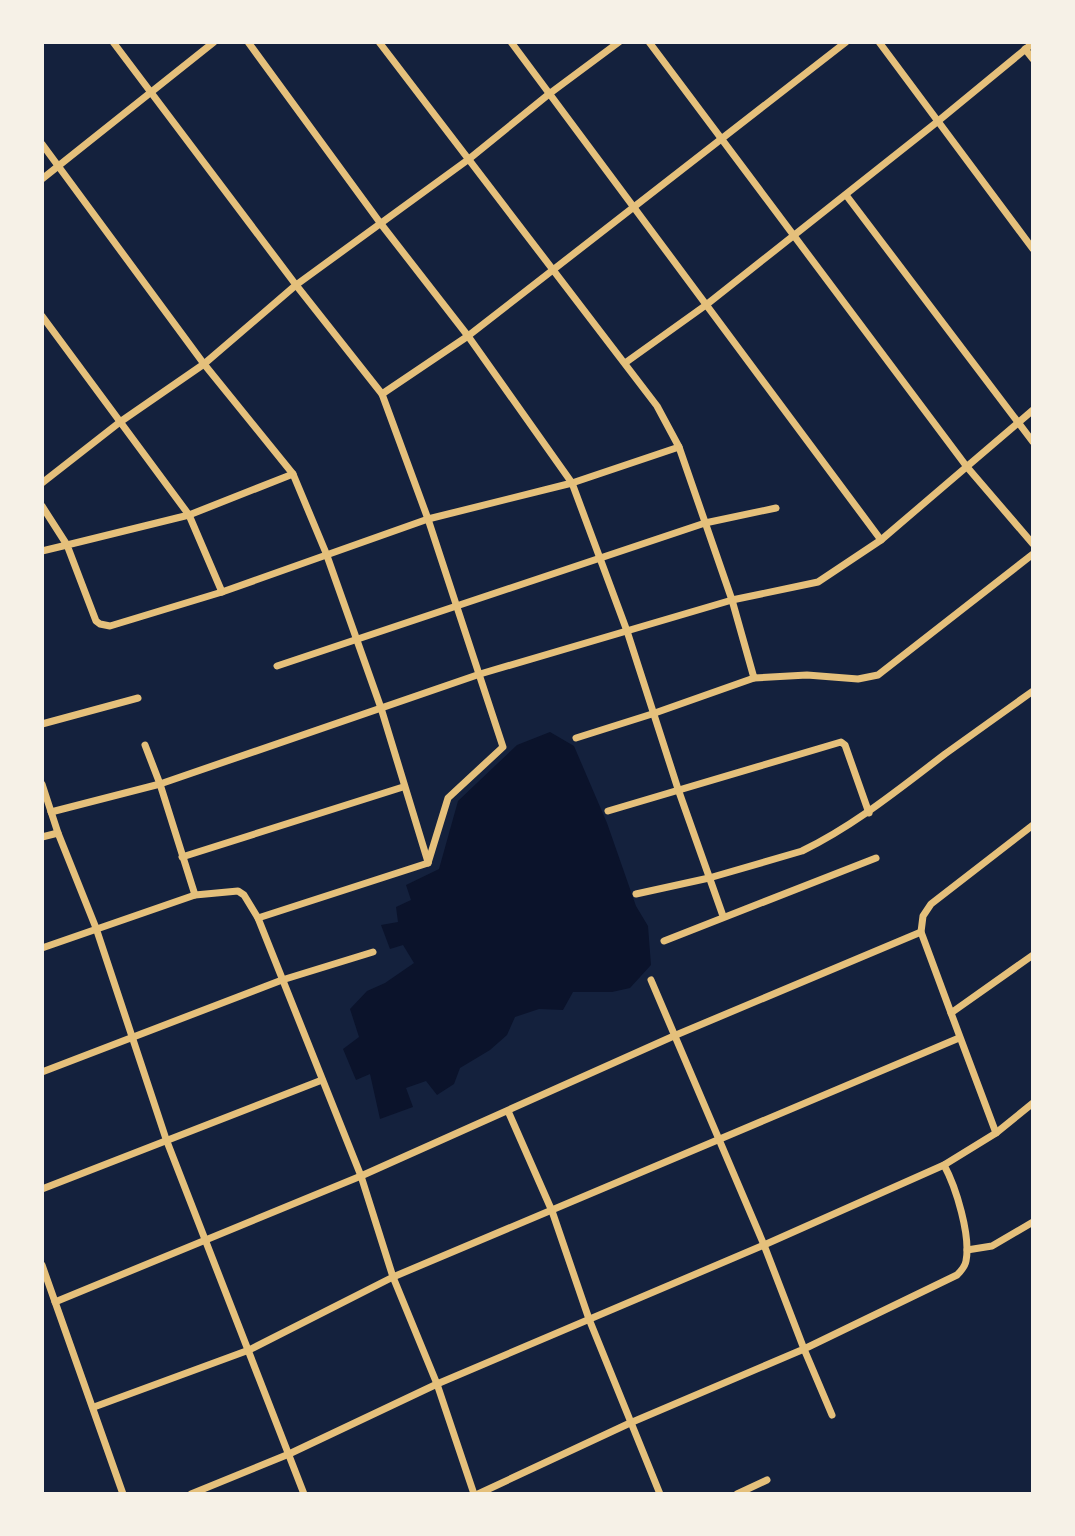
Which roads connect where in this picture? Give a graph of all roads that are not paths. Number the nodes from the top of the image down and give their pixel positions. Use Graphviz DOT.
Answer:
graph roads {
  1 [pos="113,42"];
  2 [pos="214,42"];
  3 [pos="248,42"];
  4 [pos="379,42"];
  5 [pos="511,42"];
  6 [pos="619,42"];
  7 [pos="649,42"];
  8 [pos="846,42"];
  9 [pos="879,42"];
  10 [pos="1033,43"];
  11 [pos="1025,49"];
  12 [pos="1033,59"];
  13 [pos="152,92"];
  14 [pos="549,94"];
  15 [pos="937,122"];
  16 [pos="722,138"];
  17 [pos="42,144"];
  18 [pos="469,159"];
  19 [pos="58,166"];
  20 [pos="42,179"];
  21 [pos="846,195"];
  22 [pos="633,206"];
  23 [pos="382,224"];
  24 [pos="794,234"];
  25 [pos="1033,250"];
  26 [pos="553,269"];
  27 [pos="296,285"];
  28 [pos="706,305"];
  29 [pos="42,316"];
  30 [pos="468,336"];
  31 [pos="625,363"];
  32 [pos="204,364"];
  33 [pos="382,394"];
  34 [pos="1033,410"];
  35 [pos="120,422"];
  36 [pos="1018,423"];
  37 [pos="1033,442"];
  38 [pos="679,447"];
  39 [pos="967,467"];
  40 [pos="293,474"];
  41 [pos="42,483"];
  42 [pos="572,483"];
  43 [pos="42,506"];
  44 [pos="776,508"];
  45 [pos="189,515"];
  46 [pos="428,519"];
  47 [pos="705,523"];
  48 [pos="881,540"];
  49 [pos="1033,544"];
  50 [pos="67,545"];
  51 [pos="42,551"];
  52 [pos="326,553"];
  53 [pos="1033,554"];
  54 [pos="600,558"];
  55 [pos="222,592"];
  56 [pos="732,600"];
  57 [pos="457,606"];
  58 [pos="626,631"];
  59 [pos="355,640"];
  60 [pos="277,666"];
  61 [pos="480,674"];
  62 [pos="754,678"];
  63 [pos="1033,691"];
  64 [pos="138,698"];
  65 [pos="381,708"];
  66 [pos="652,714"];
  67 [pos="42,724"];
  68 [pos="576,738"];
  69 [pos="145,746"];
  70 [pos="42,784"];
  71 [pos="160,784"];
  72 [pos="403,787"];
  73 [pos="678,789"];
  74 [pos="608,811"];
  75 [pos="51,812"];
  76 [pos="869,813"];
  77 [pos="1033,825"];
  78 [pos="58,832"];
  79 [pos="42,837"];
  80 [pos="182,857"];
  81 [pos="876,858"];
  82 [pos="428,863"];
  83 [pos="709,878"];
  84 [pos="636,894"];
  85 [pos="194,895"];
  86 [pos="723,916"];
  87 [pos="258,918"];
  88 [pos="96,928"];
  89 [pos="921,932"];
  90 [pos="664,941"];
  91 [pos="42,948"];
  92 [pos="373,952"];
  93 [pos="1033,955"];
  94 [pos="282,980"];
  95 [pos="651,980"];
  96 [pos="951,1013"];
  97 [pos="676,1035"];
  98 [pos="134,1038"];
  99 [pos="959,1038"];
  100 [pos="42,1072"];
  101 [pos="322,1080"];
  102 [pos="1033,1103"];
  103 [pos="508,1111"];
  104 [pos="996,1133"];
  105 [pos="166,1139"];
  106 [pos="719,1139"];
  107 [pos="944,1165"];
  108 [pos="361,1175"];
  109 [pos="42,1189"];
  110 [pos="552,1211"];
  111 [pos="1033,1222"];
  112 [pos="206,1240"];
  113 [pos="764,1245"];
  114 [pos="967,1250"];
  115 [pos="42,1265"];
  116 [pos="393,1277"];
  117 [pos="55,1302"];
  118 [pos="589,1320"];
  119 [pos="804,1349"];
  120 [pos="249,1350"];
  121 [pos="437,1384"];
  122 [pos="94,1407"];
  123 [pos="832,1415"];
  124 [pos="630,1423"];
  125 [pos="289,1454"];
  126 [pos="767,1480"];
  127 [pos="123,1494"];
  128 [pos="191,1494"];
  129 [pos="304,1494"];
  130 [pos="476,1494"];
  131 [pos="660,1494"];
  132 [pos="737,1494"];
  1 -- 13 [label="street"];
  2 -- 13 [label="street"];
  3 -- 23 [label="street"];
  4 -- 18 [label="street"];
  5 -- 14 [label="street"];
  6 -- 14 [label="street"];
  7 -- 16 [label="street"];
  8 -- 16 [label="street"];
  9 -- 15 [label="street"];
  10 -- 11 [label="street"];
  11 -- 12 [label="street"];
  11 -- 15 [label="street"];
  13 -- 19 [label="street"];
  13 -- 27 [label="street"];
  14 -- 18 [label="street"];
  14 -- 22 [label="street"];
  15 -- 21 [label="street"];
  15 -- 25 [label="street"];
  16 -- 22 [label="street"];
  16 -- 24 [label="street"];
  17 -- 19 [label="street"];
  18 -- 23 [label="street"];
  18 -- 26 [label="street"];
  19 -- 20 [label="street"];
  19 -- 32 [label="street"];
  21 -- 24 [label="street"];
  21 -- 36 [label="street"];
  22 -- 26 [label="street"];
  22 -- 28 [label="street"];
  23 -- 27 [label="street"];
  23 -- 30 [label="street"];
  24 -- 28 [label="street"];
  24 -- 39 [label="street"];
  26 -- 30 [label="street"];
  26 -- 31 [label="street"];
  27 -- 32 [label="street"];
  27 -- 33 [label="street"];
  28 -- 31 [label="street"];
  28 -- 48 [label="street"];
  29 -- 35 [label="street"];
  30 -- 33 [label="street"];
  30 -- 42 [label="street"];
  31 -- 38 [label="street"];
  32 -- 35 [label="street"];
  32 -- 40 [label="street"];
  33 -- 46 [label="street"];
  34 -- 36 [label="street"];
  35 -- 41 [label="street"];
  35 -- 45 [label="street"];
  36 -- 37 [label="street"];
  36 -- 39 [label="street"];
  38 -- 42 [label="street"];
  38 -- 47 [label="street"];
  39 -- 48 [label="street"];
  39 -- 49 [label="street"];
  40 -- 45 [label="street"];
  40 -- 52 [label="street"];
  42 -- 46 [label="street"];
  42 -- 54 [label="street"];
  43 -- 50 [label="street"];
  44 -- 47 [label="street"];
  45 -- 50 [label="street"];
  45 -- 55 [label="street"];
  46 -- 52 [label="street"];
  46 -- 57 [label="street"];
  47 -- 54 [label="street"];
  47 -- 56 [label="street"];
  48 -- 56 [label="street"];
  50 -- 51 [label="street"];
  50 -- 55 [label="street"];
  52 -- 55 [label="street"];
  52 -- 59 [label="street"];
  53 -- 62 [label="street"];
  54 -- 57 [label="street"];
  54 -- 58 [label="street"];
  56 -- 58 [label="street"];
  56 -- 62 [label="street"];
  57 -- 59 [label="street"];
  57 -- 61 [label="street"];
  58 -- 61 [label="street"];
  58 -- 66 [label="street"];
  59 -- 60 [label="street"];
  59 -- 65 [label="street"];
  61 -- 65 [label="street"];
  61 -- 82 [label="street"];
  62 -- 66 [label="street"];
  63 -- 76 [label="street"];
  64 -- 67 [label="street"];
  65 -- 71 [label="street"];
  65 -- 72 [label="street"];
  66 -- 68 [label="street"];
  66 -- 73 [label="street"];
  69 -- 71 [label="street"];
  70 -- 75 [label="street"];
  71 -- 75 [label="street"];
  71 -- 80 [label="street"];
  72 -- 80 [label="street"];
  72 -- 82 [label="street"];
  73 -- 74 [label="street"];
  73 -- 76 [label="street"];
  73 -- 83 [label="street"];
  75 -- 78 [label="street"];
  76 -- 83 [label="street"];
  77 -- 89 [label="street"];
  78 -- 79 [label="street"];
  78 -- 88 [label="street"];
  80 -- 85 [label="street"];
  81 -- 86 [label="street"];
  82 -- 87 [label="street"];
  83 -- 84 [label="street"];
  83 -- 86 [label="street"];
  85 -- 87 [label="street"];
  85 -- 88 [label="street"];
  86 -- 90 [label="street"];
  87 -- 94 [label="street"];
  88 -- 91 [label="street"];
  88 -- 98 [label="street"];
  89 -- 96 [label="street"];
  89 -- 97 [label="street"];
  92 -- 94 [label="street"];
  93 -- 96 [label="street"];
  94 -- 98 [label="street"];
  94 -- 101 [label="street"];
  95 -- 97 [label="street"];
  96 -- 99 [label="street"];
  97 -- 103 [label="street"];
  97 -- 106 [label="street"];
  98 -- 100 [label="street"];
  98 -- 105 [label="street"];
  99 -- 104 [label="street"];
  99 -- 106 [label="street"];
  101 -- 105 [label="street"];
  101 -- 108 [label="street"];
  102 -- 104 [label="street"];
  103 -- 108 [label="street"];
  103 -- 110 [label="street"];
  104 -- 107 [label="street"];
  105 -- 109 [label="street"];
  105 -- 112 [label="street"];
  106 -- 110 [label="street"];
  106 -- 113 [label="street"];
  107 -- 113 [label="street"];
  107 -- 114 [label="street"];
  108 -- 112 [label="street"];
  108 -- 116 [label="street"];
  110 -- 116 [label="street"];
  110 -- 118 [label="street"];
  111 -- 114 [label="street"];
  112 -- 117 [label="street"];
  112 -- 120 [label="street"];
  113 -- 118 [label="street"];
  113 -- 119 [label="street"];
  114 -- 119 [label="street"];
  115 -- 117 [label="street"];
  116 -- 120 [label="street"];
  116 -- 121 [label="street"];
  117 -- 122 [label="street"];
  118 -- 121 [label="street"];
  118 -- 124 [label="street"];
  119 -- 123 [label="street"];
  119 -- 124 [label="street"];
  120 -- 122 [label="street"];
  120 -- 125 [label="street"];
  121 -- 125 [label="street"];
  121 -- 130 [label="street"];
  122 -- 127 [label="street"];
  124 -- 130 [label="street"];
  124 -- 131 [label="street"];
  125 -- 128 [label="street"];
  125 -- 129 [label="street"];
  126 -- 132 [label="street"];
}
